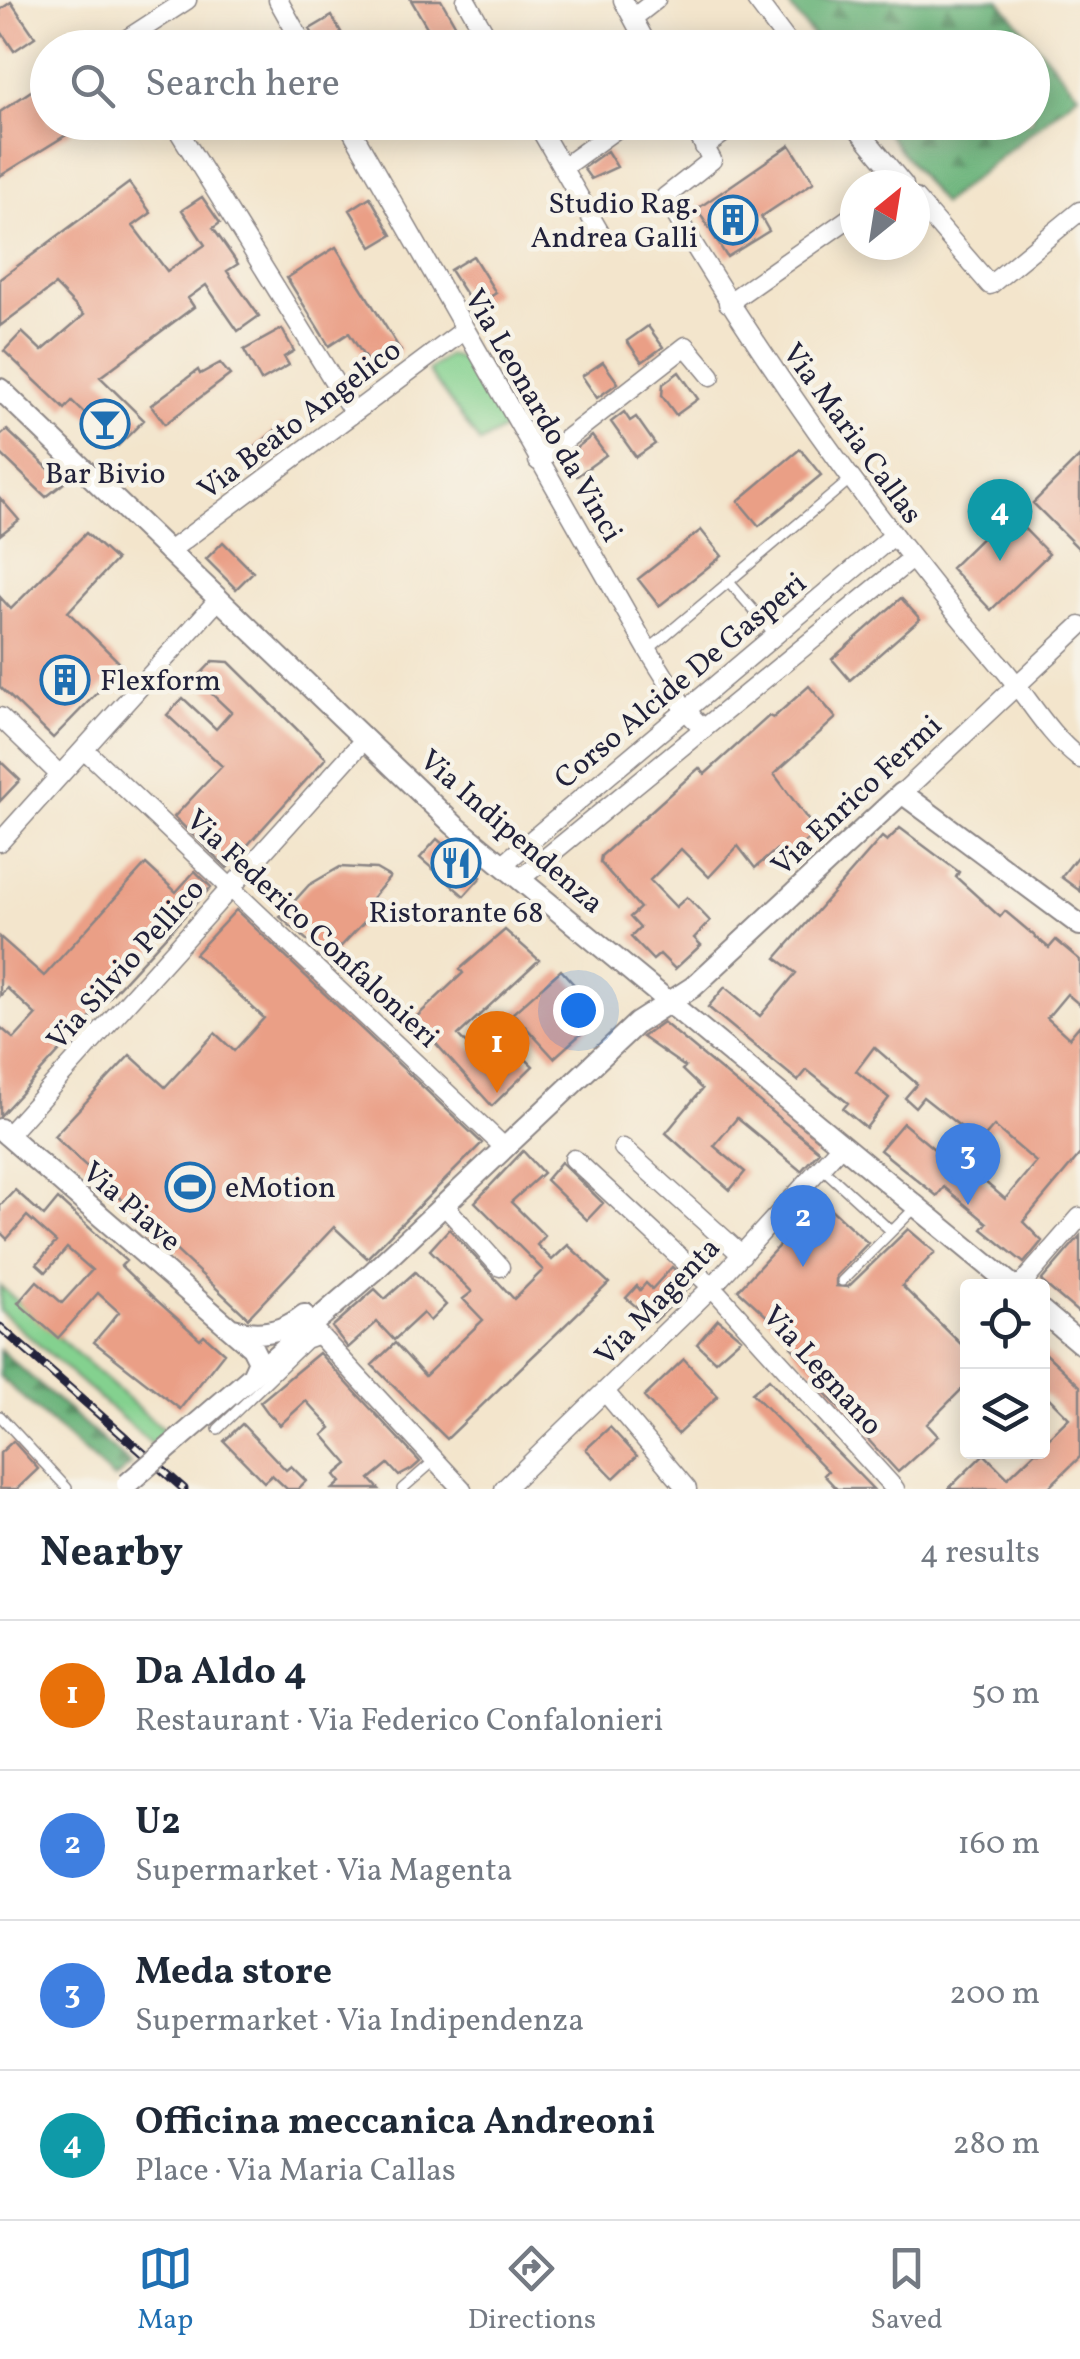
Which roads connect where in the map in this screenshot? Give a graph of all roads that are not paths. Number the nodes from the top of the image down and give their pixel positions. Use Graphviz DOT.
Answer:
graph roads {
  1 [pos="187,0"];
  2 [pos="278,0"];
  3 [pos="466,0"];
  4 [pos="624,0"];
  5 [pos="656,0"];
  6 [pos="756,0"];
  7 [pos="633,18"];
  8 [pos="144,30"];
  9 [pos="295,30"];
  10 [pos="483,30"];
  11 [pos="640,30"];
  12 [pos="778,30"];
  13 [pos="184,140"];
  14 [pos="356,140"];
  15 [pos="546,140"];
  16 [pos="601,140"];
  17 [pos="700,140"];
  18 [pos="714,140"];
  19 [pos="866,140"];
  20 [pos="704,147"];
  21 [pos="562,168"];
  22 [pos="890,170"];
  23 [pos="1080,210"];
  24 [pos="930,215"];
  25 [pos="840,225"];
  26 [pos="600,233"];
  27 [pos="728,303"];
  28 [pos="463,331"];
  29 [pos="711,376"];
  30 [pos="0,389"];
  31 [pos="353,412"];
  32 [pos="538,461"];
  33 [pos="852,478"];
  34 [pos="894,536"];
  35 [pos="168,552"];
  36 [pos="910,560"];
  37 [pos="728,582"];
  38 [pos="218,600"];
  39 [pos="1080,626"];
  40 [pos="776,636"];
  41 [pos="648,650"];
  42 [pos="1017,685"];
  43 [pos="686,711"];
  44 [pos="0,717"];
  45 [pos="704,729"];
  46 [pos="364,740"];
  47 [pos="84,749"];
  48 [pos="1080,759"];
  49 [pos="60,776"];
  50 [pos="902,793"];
  51 [pos="0,842"];
  52 [pos="502,865"];
  53 [pos="520,880"];
  54 [pos="232,888"];
  55 [pos="1080,925"];
  56 [pos="670,1004"];
  57 [pos="4,1132"];
  58 [pos="842,1144"];
  59 [pos="505,1148"];
  60 [pos="623,1148"];
  61 [pos="574,1159"];
  62 [pos="822,1168"];
  63 [pos="444,1205"];
  64 [pos="916,1206"];
  65 [pos="1080,1217"];
  66 [pos="891,1231"];
  67 [pos="742,1255"];
  68 [pos="500,1267"];
  69 [pos="374,1272"];
  70 [pos="1008,1279"];
  71 [pos="1023,1279"];
  72 [pos="842,1281"];
  73 [pos="712,1287"];
  74 [pos="1050,1318"];
  75 [pos="219,1323"];
  76 [pos="316,1332"];
  77 [pos="1080,1343"];
  78 [pos="253,1374"];
  79 [pos="236,1388"];
  80 [pos="606,1394"];
  81 [pos="0,1416"];
  82 [pos="218,1429"];
  83 [pos="436,1460"];
  84 [pos="124,1487"];
  85 [pos="67,1488"];
  86 [pos="402,1489"];
  87 [pos="462,1489"];
  88 [pos="504,1489"];
  89 [pos="686,1489"];
  90 [pos="895,1489"];
  1 -- 8 [label="street"];
  2 -- 9 [label="street"];
  3 -- 10 [label="street"];
  4 -- 7 [label="street"];
  5 -- 7 [label="street"];
  6 -- 12 [label="street"];
  7 -- 11 [label="street"];
  13 -- 31 [label="street"];
  14 -- 28 [label="street, Via Leonardo da Vinci"];
  15 -- 21 [label="street"];
  16 -- 21 [label="street"];
  17 -- 20 [label="street"];
  18 -- 20 [label="street"];
  19 -- 22 [label="street"];
  20 -- 27 [label="street, Via Maria Callas"];
  21 -- 26 [label="street"];
  23 -- 24 [label="street"];
  25 -- 27 [label="street"];
  27 -- 33 [label="street, Via Maria Callas"];
  28 -- 31 [label="street, Via Beato Angelico"];
  28 -- 32 [label="street, Via Leonardo da Vinci"];
  29 -- 32 [label="street"];
  30 -- 35 [label="street, Via Indipendenza"];
  31 -- 35 [label="street, Via Beato Angelico"];
  32 -- 41 [label="street, Via Leonardo da Vinci"];
  33 -- 34 [label="street, Via Maria Callas"];
  33 -- 37 [label="lane"];
  34 -- 36 [label="street, Via Maria Callas"];
  34 -- 40 [label="street, Corso Alcide De Gasperi"];
  35 -- 38 [label="street, Via Indipendenza"];
  36 -- 42 [label="street, Via Maria Callas"];
  36 -- 45 [label="street, Corso Alcide De Gasperi"];
  37 -- 40 [label="lane"];
  37 -- 41 [label="lane"];
  38 -- 46 [label="street, Via Indipendenza"];
  38 -- 47 [label="street"];
  39 -- 42 [label="street, Via Enrico Fermi"];
  40 -- 43 [label="street, Corso Alcide De Gasperi"];
  41 -- 43 [label="street, Via Leonardo da Vinci"];
  42 -- 48 [label="street, Via Maria Callas"];
  42 -- 50 [label="street, Via Enrico Fermi"];
  43 -- 45 [label="street, Via Leonardo da Vinci"];
  43 -- 52 [label="street, Corso Alcide De Gasperi"];
  44 -- 49 [label="street"];
  45 -- 53 [label="street, Corso Alcide De Gasperi"];
  46 -- 52 [label="street, Via Indipendenza"];
  46 -- 54 [label="street, Via Silvio Pellico"];
  47 -- 49 [label="street"];
  47 -- 54 [label="street, Via Federico Confalonieri"];
  49 -- 51 [label="street"];
  50 -- 55 [label="street"];
  50 -- 56 [label="street, Via Enrico Fermi"];
  52 -- 53 [label="street, Via Indipendenza"];
  53 -- 56 [label="street, Via Indipendenza"];
  54 -- 57 [label="street, Via Silvio Pellico"];
  54 -- 59 [label="street, Via Federico Confalonieri"];
  56 -- 58 [label="street, Via Indipendenza"];
  56 -- 59 [label="street, Via Enrico Fermi"];
  57 -- 75 [label="street, Via Piave"];
  58 -- 62 [label="street, Via Magenta"];
  58 -- 64 [label="street, Via Indipendenza"];
  59 -- 63 [label="street, Via Enrico Fermi"];
  60 -- 67 [label="street"];
  61 -- 73 [label="street, Via Legnano"];
  62 -- 66 [label="lane"];
  62 -- 67 [label="street, Via Magenta"];
  63 -- 68 [label="street"];
  63 -- 69 [label="street, Via Enrico Fermi"];
  64 -- 66 [label="lane"];
  64 -- 70 [label="street, Via Indipendenza"];
  65 -- 71 [label="street"];
  66 -- 72 [label="lane"];
  67 -- 73 [label="street, Via Magenta"];
  69 -- 75 [label="street"];
  69 -- 76 [label="street"];
  73 -- 80 [label="street, Via Magenta"];
  73 -- 90 [label="street, Via Legnano"];
  74 -- 77 [label="street"];
  75 -- 78 [label="street, Via Piave"];
  75 -- 79 [label="street"];
  76 -- 78 [label="street"];
  76 -- 82 [label="lane"];
  76 -- 83 [label="street"];
  78 -- 79 [label="street"];
  79 -- 84 [label="street, bridge"];
  80 -- 88 [label="street, Via Magenta"];
  80 -- 89 [label="street"];
  81 -- 85 [label="lane"];
  83 -- 86 [label="lane"];
  83 -- 87 [label="street"];
}
